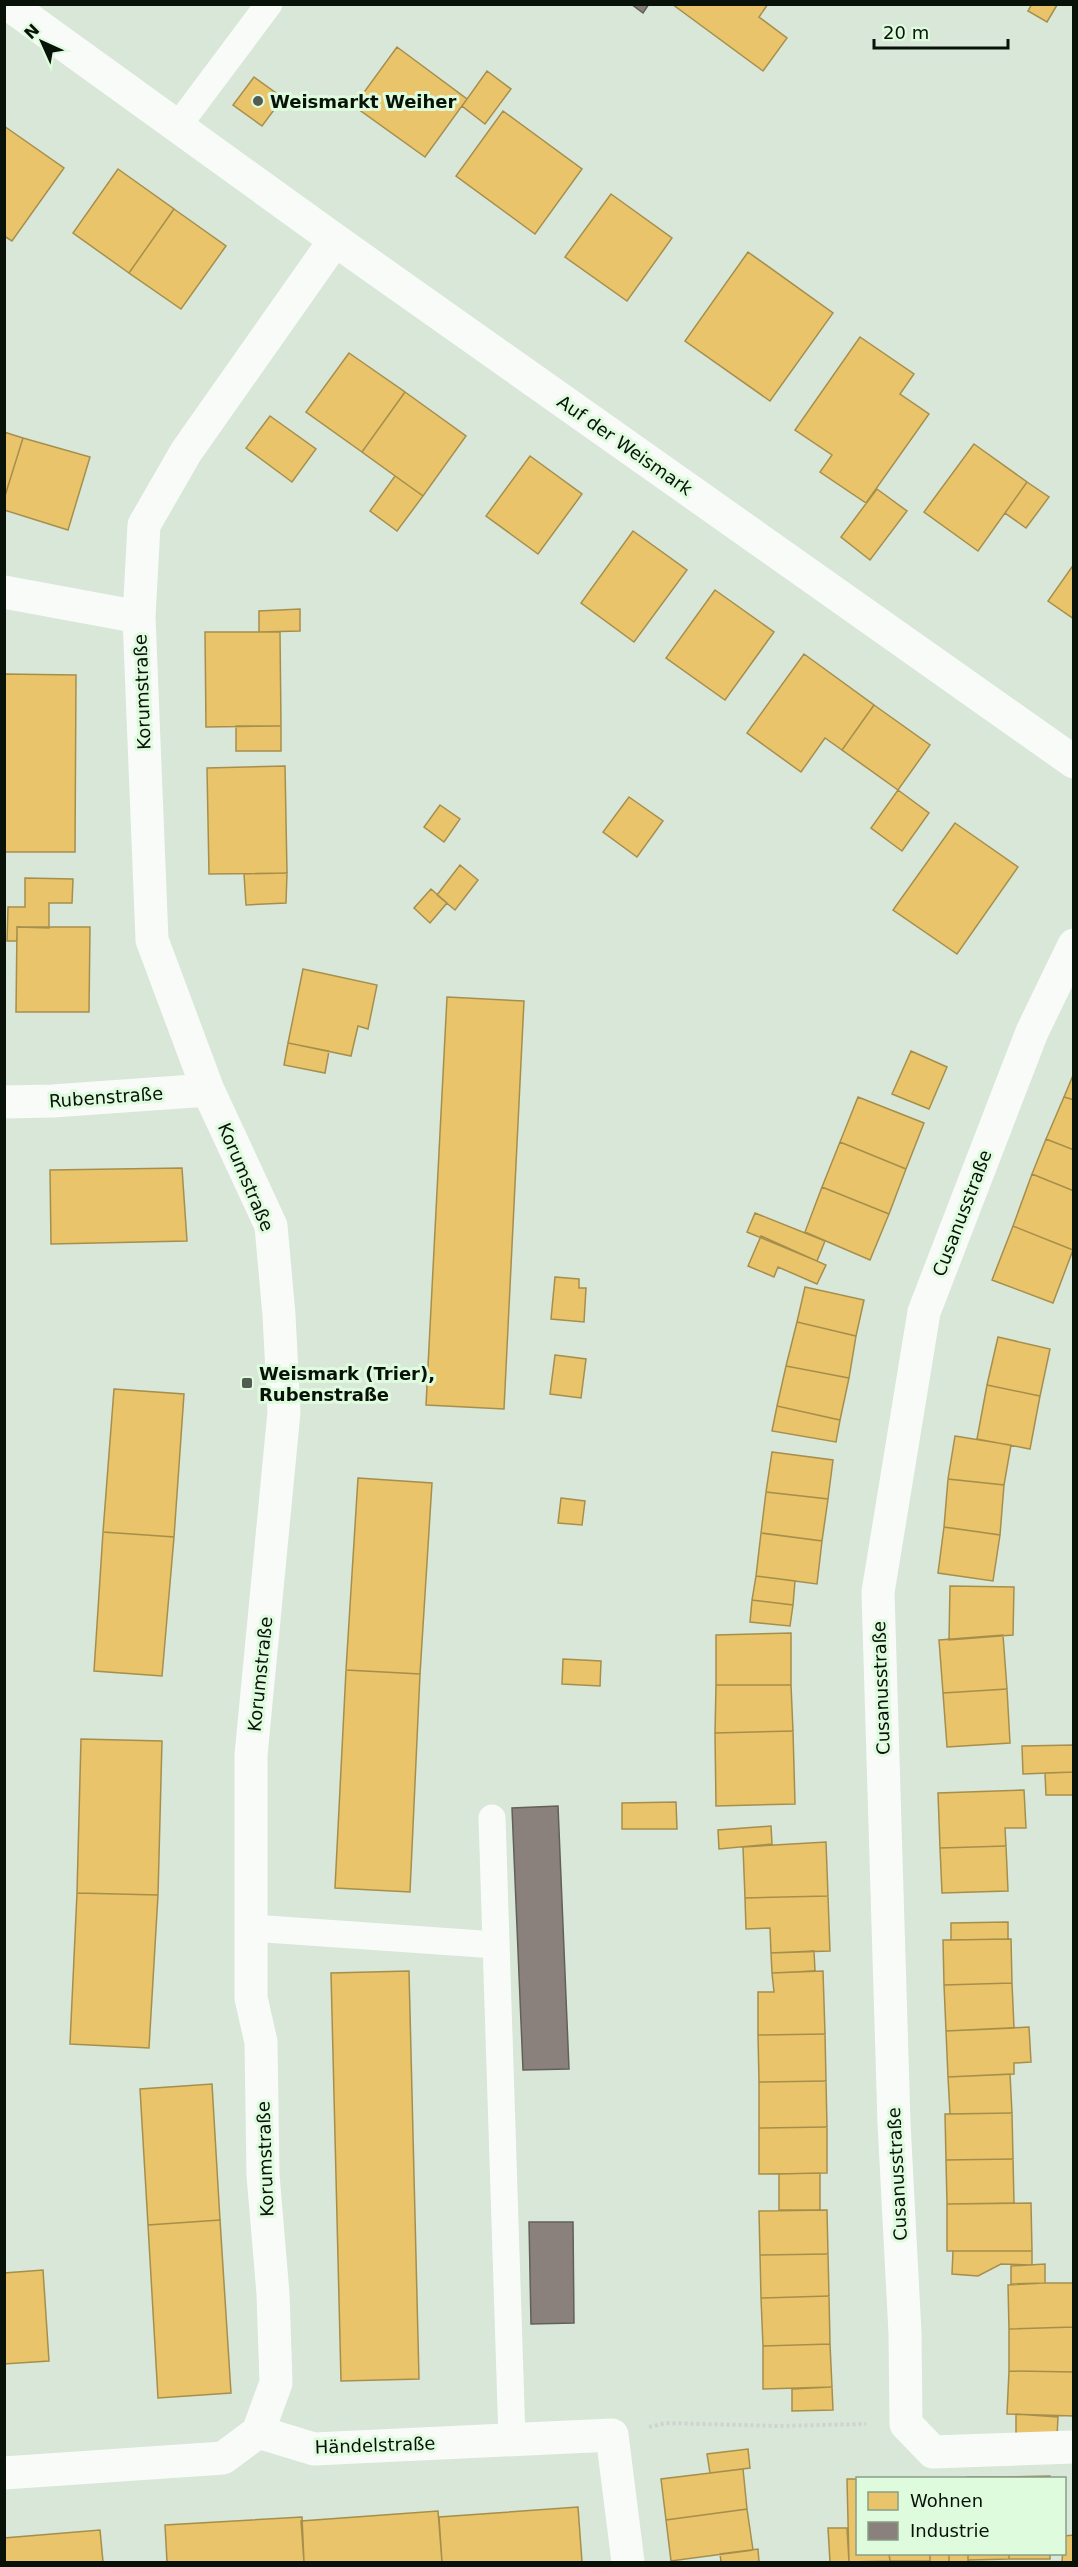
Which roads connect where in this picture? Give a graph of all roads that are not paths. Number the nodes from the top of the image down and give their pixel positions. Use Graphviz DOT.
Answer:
graph roads {
  1 [pos="8,4"];
  2 [pos="269,4"];
  3 [pos="177,127"];
  4 [pos="335,240"];
  5 [pos="4,592"];
  6 [pos="139,617"];
  7 [pos="1074,762"];
  8 [pos="1074,945"];
  9 [pos="208,1090"];
  10 [pos="4,1102"];
  11 [pos="492,1818"];
  12 [pos="252,1928"];
  13 [pos="496,1945"];
  14 [pos="258,2432"];
  15 [pos="512,2439"];
  16 [pos="1074,2447"];
  17 [pos="4,2473"];
  18 [pos="627,2562"];
  1 -- 3 [label="street, Auf der Weismark"];
  2 -- 3 [label="lane"];
  3 -- 4 [label="street, Auf der Weismark"];
  4 -- 6 [label="street, Korumstraße"];
  4 -- 7 [label="street, Auf der Weismark"];
  5 -- 6 [label="street"];
  6 -- 9 [label="street, Korumstraße"];
  8 -- 16 [label="street, Cusanusstraße"];
  9 -- 10 [label="street, Rubenstraße"];
  9 -- 12 [label="street, Korumstraße"];
  11 -- 13 [label="lane"];
  12 -- 13 [label="lane"];
  12 -- 14 [label="street, Korumstraße"];
  13 -- 15 [label="lane"];
  14 -- 15 [label="street, Händelstraße"];
  14 -- 17 [label="street"];
  15 -- 18 [label="street, Händelstraße"];
}
